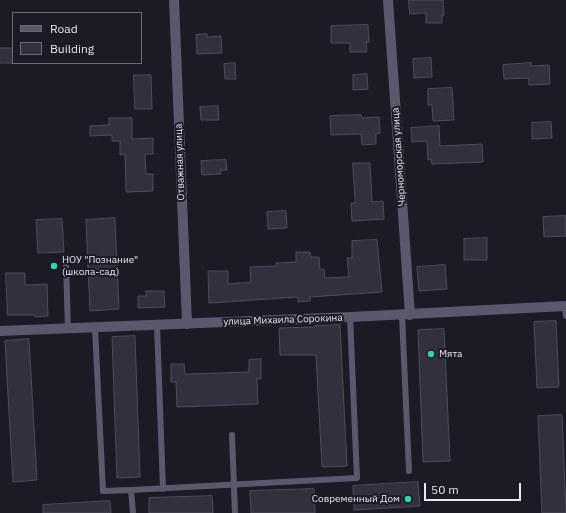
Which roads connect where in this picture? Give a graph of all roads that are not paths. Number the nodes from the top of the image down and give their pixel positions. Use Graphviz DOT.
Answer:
graph roads {
  1 [pos="174,0"];
  2 [pos="388,0"];
  3 [pos="66,264"];
  4 [pos="566,309"];
  5 [pos="406,314"];
  6 [pos="350,317"];
  7 [pos="186,324"];
  8 [pos="157,326"];
  9 [pos="95,328"];
  10 [pos="68,329"];
  11 [pos="0,331"];
  12 [pos="232,435"];
  13 [pos="409,471"];
  14 [pos="234,485"];
  15 [pos="163,489"];
  16 [pos="131,490"];
  17 [pos="133,513"];
  18 [pos="235,513"];
  1 -- 7 [label="street, Отважная улица"];
  2 -- 5 [label="street, Черноморская улица"];
  3 -- 10 [label="lane"];
  4 -- 5 [label="street, улица Михаила Сорокина"];
  5 -- 6 [label="street, улица Михаила Сорокина"];
  5 -- 13 [label="lane"];
  6 -- 7 [label="street, улица Михаила Сорокина"];
  6 -- 14 [label="lane"];
  7 -- 8 [label="street, улица Михаила Сорокина"];
  8 -- 9 [label="street, улица Михаила Сорокина"];
  8 -- 15 [label="lane"];
  9 -- 10 [label="street, улица Михаила Сорокина"];
  9 -- 16 [label="lane"];
  10 -- 11 [label="street, улица Михаила Сорокина"];
  12 -- 14 [label="lane"];
  14 -- 15 [label="lane"];
  14 -- 18 [label="lane"];
  15 -- 16 [label="lane"];
  16 -- 17 [label="lane"];
}
